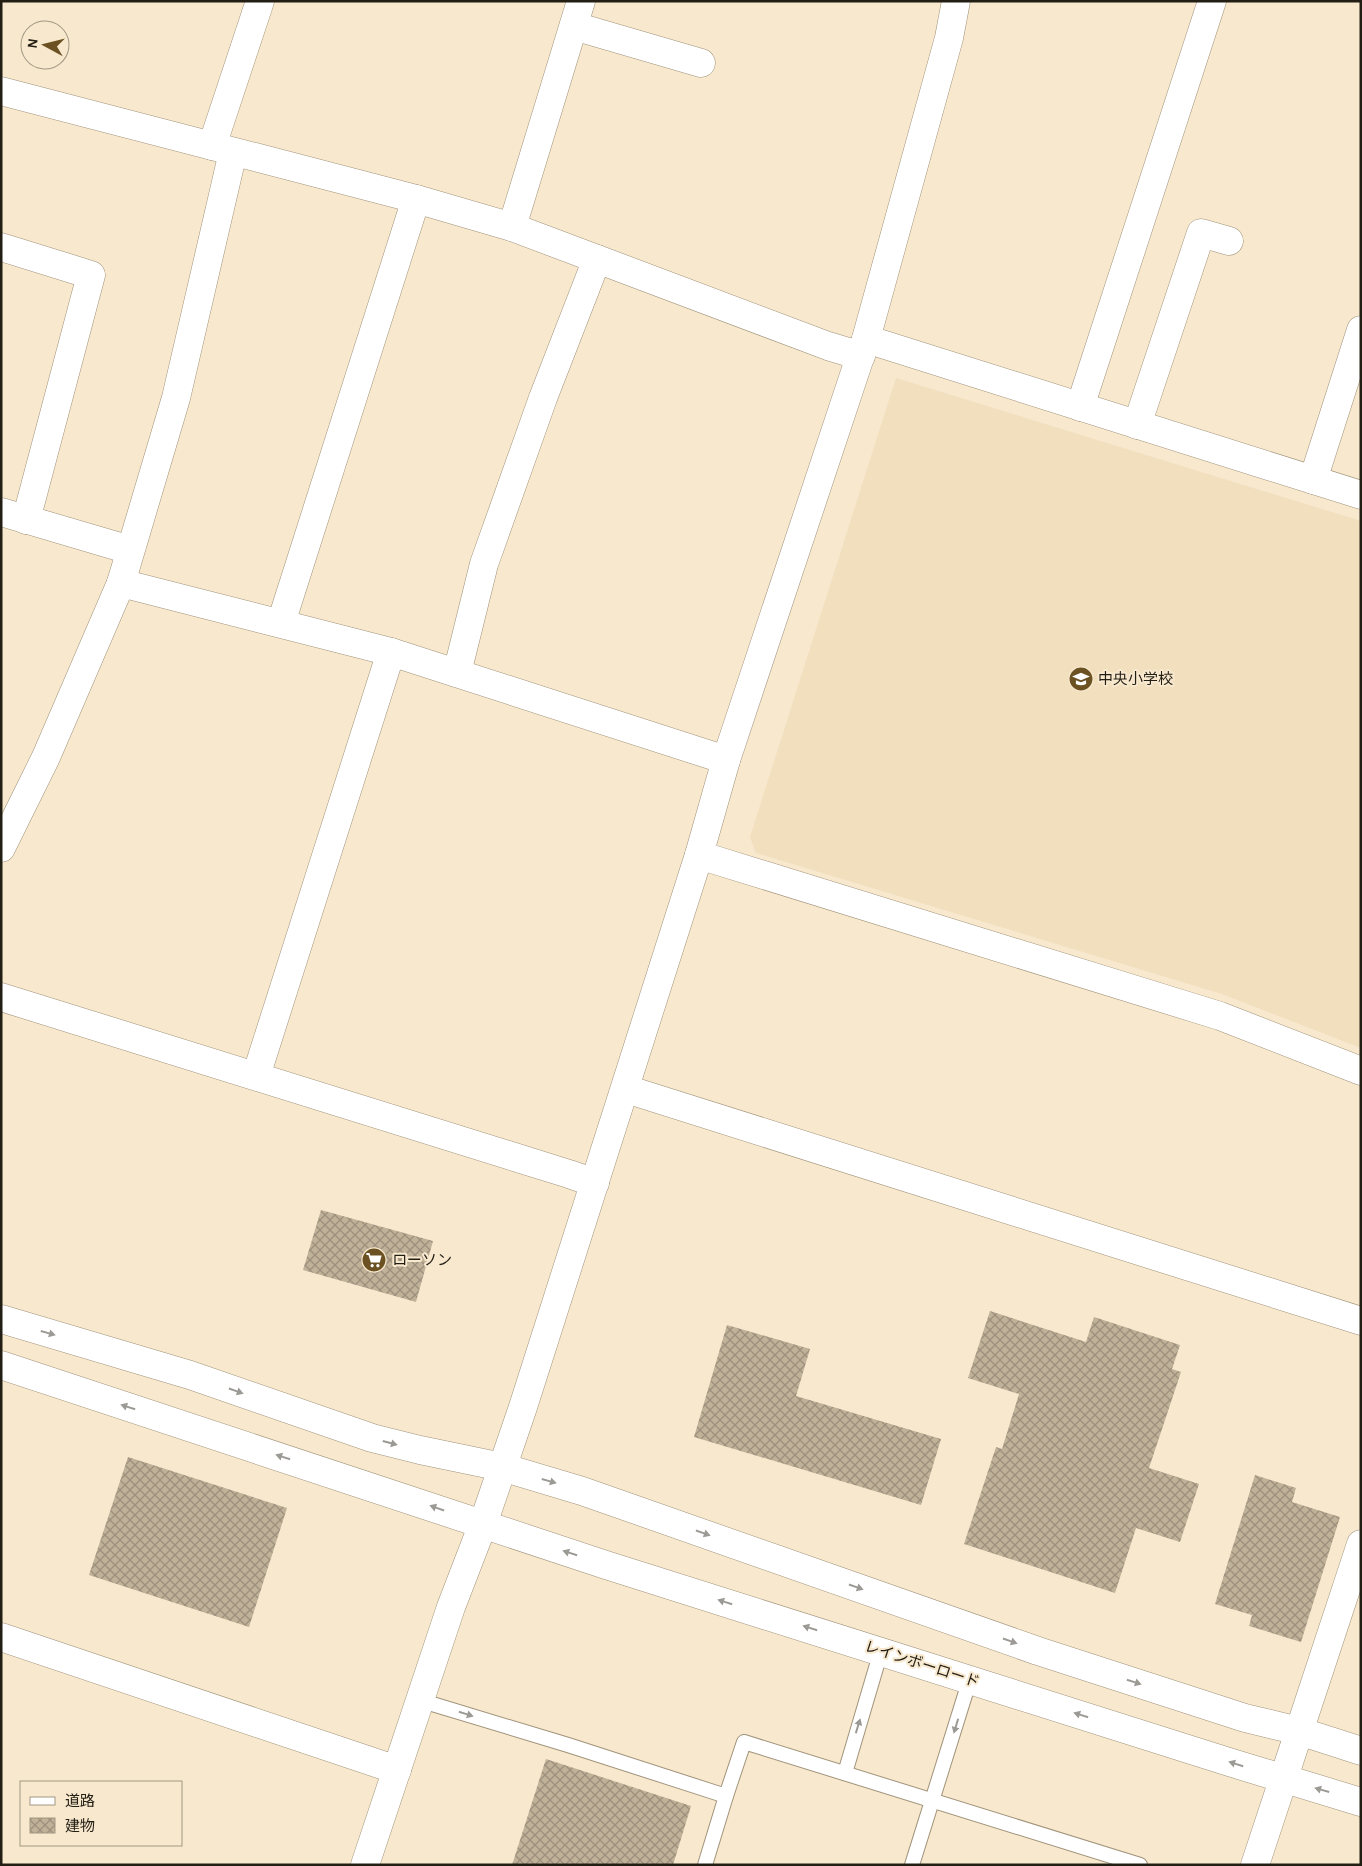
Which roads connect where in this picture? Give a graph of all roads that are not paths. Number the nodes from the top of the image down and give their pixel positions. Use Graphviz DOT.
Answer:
graph roads {
  1 [pos="260,1"];
  2 [pos="956,1"];
  3 [pos="1212,1"];
  4 [pos="577,14"];
  5 [pos="701,63"];
  6 [pos="1,91"];
  7 [pos="223,149"];
  8 [pos="416,199"];
  9 [pos="512,227"];
  10 [pos="1229,241"];
  11 [pos="1,248"];
  12 [pos="597,259"];
  13 [pos="1361,330"];
  14 [pos="863,348"];
  15 [pos="1080,407"];
  16 [pos="1137,425"];
  17 [pos="1313,480"];
  18 [pos="1361,495"];
  19 [pos="14,516"];
  20 [pos="130,550"];
  21 [pos="121,583"];
  22 [pos="281,623"];
  23 [pos="391,652"];
  24 [pos="458,673"];
  25 [pos="726,760"];
  26 [pos="1,848"];
  27 [pos="700,855"];
  28 [pos="1,997"];
  29 [pos="1361,1071"];
  30 [pos="256,1076"];
  31 [pos="626,1089"];
  32 [pos="595,1184"];
  33 [pos="1,1319"];
  34 [pos="1361,1321"];
  35 [pos="1,1365"];
  36 [pos="502,1467"];
  37 [pos="483,1524"];
  38 [pos="1361,1544"];
  39 [pos="1,1637"];
  40 [pos="881,1651"];
  41 [pos="970,1679"];
  42 [pos="420,1700"];
  43 [pos="1298,1731"];
  44 [pos="1361,1751"];
  45 [pos="397,1770"];
  46 [pos="845,1773"];
  47 [pos="1283,1779"];
  48 [pos="726,1796"];
  49 [pos="933,1800"];
  50 [pos="1361,1802"];
  51 [pos="365,1865"];
  52 [pos="705,1865"];
  53 [pos="912,1865"];
  54 [pos="1140,1865"];
  55 [pos="1254,1865"];
  1 -- 7 [label="street"];
  2 -- 14 [label="street"];
  3 -- 15 [label="street"];
  4 -- 5 [label="street"];
  4 -- 9 [label="street"];
  6 -- 7 [label="street"];
  7 -- 8 [label="street"];
  7 -- 20 [label="street"];
  8 -- 9 [label="street"];
  8 -- 22 [label="street"];
  9 -- 12 [label="street"];
  10 -- 16 [label="street"];
  11 -- 19 [label="street"];
  12 -- 14 [label="street"];
  12 -- 24 [label="street"];
  13 -- 17 [label="street"];
  14 -- 15 [label="street"];
  14 -- 25 [label="street"];
  15 -- 16 [label="street"];
  16 -- 17 [label="street"];
  17 -- 18 [label="street"];
  19 -- 20 [label="street"];
  20 -- 21 [label="street"];
  21 -- 22 [label="street"];
  21 -- 26 [label="street"];
  22 -- 23 [label="street"];
  23 -- 24 [label="street"];
  23 -- 30 [label="street"];
  24 -- 25 [label="street"];
  25 -- 27 [label="street"];
  27 -- 29 [label="street"];
  27 -- 31 [label="street"];
  28 -- 30 [label="street"];
  30 -- 32 [label="street"];
  31 -- 32 [label="street"];
  31 -- 34 [label="street"];
  32 -- 36 [label="street"];
  33 -- 36 [label="street, one-way"];
  37 -- 35 [label="street, レインボーロード, one-way"];
  36 -- 37 [label="street"];
  36 -- 43 [label="street, one-way"];
  40 -- 37 [label="street, レインボーロード, one-way"];
  37 -- 42 [label="street"];
  38 -- 43 [label="street"];
  39 -- 45 [label="street"];
  40 -- 41 [label="street, レインボーロード"];
  46 -- 40 [label="lane, one-way"];
  47 -- 41 [label="street, レインボーロード, one-way"];
  41 -- 49 [label="lane, one-way"];
  42 -- 45 [label="street"];
  42 -- 48 [label="lane, one-way"];
  43 -- 44 [label="street"];
  43 -- 47 [label="street"];
  45 -- 51 [label="street"];
  46 -- 48 [label="lane"];
  46 -- 49 [label="lane"];
  50 -- 47 [label="street, レインボーロード, one-way"];
  47 -- 55 [label="street"];
  48 -- 52 [label="lane"];
  49 -- 53 [label="lane"];
  49 -- 54 [label="lane"];
}
